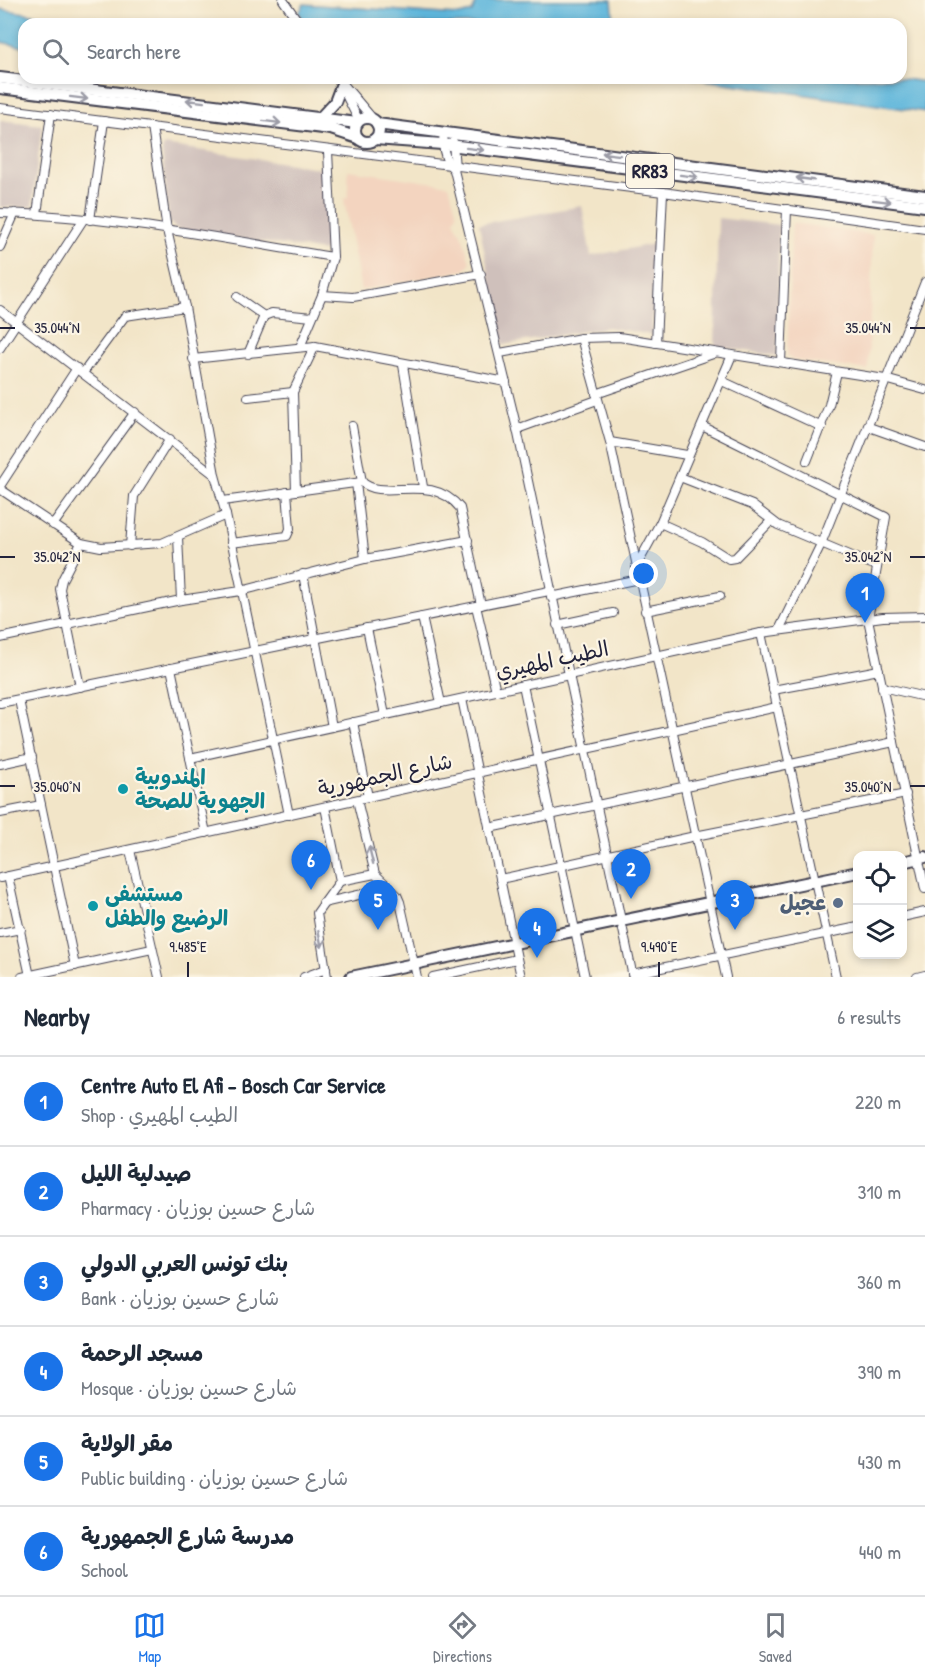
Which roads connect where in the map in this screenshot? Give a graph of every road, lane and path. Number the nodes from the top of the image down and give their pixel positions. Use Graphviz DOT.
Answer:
graph roads {
  1 [pos="283,0"];
  2 [pos="296,18"];
  3 [pos="0,78"];
  4 [pos="18,80"];
  5 [pos="51,84"];
  6 [pos="338,84"];
  7 [pos="340,84"];
  8 [pos="342,84"];
  9 [pos="0,88"];
  10 [pos="0,108"];
  11 [pos="51,114"];
  12 [pos="322,116"];
  13 [pos="104,121"];
  14 [pos="358,122"];
  15 [pos="375,122"];
  16 [pos="152,127"];
  17 [pos="358,138"];
  18 [pos="375,139"];
  19 [pos="448,139"];
  20 [pos="328,152"];
  21 [pos="453,166"];
  22 [pos="663,192"];
  23 [pos="925,196"];
  24 [pos="925,206"];
  25 [pos="786,209"];
  26 [pos="0,213"];
  27 [pos="15,213"];
  28 [pos="37,214"];
  29 [pos="87,220"];
  30 [pos="925,229"];
  31 [pos="167,230"];
  32 [pos="0,247"];
  33 [pos="333,257"];
  34 [pos="481,274"];
  35 [pos="925,282"];
  36 [pos="322,295"];
  37 [pos="237,297"];
  38 [pos="184,307"];
  39 [pos="0,310"];
  40 [pos="264,315"];
  41 [pos="312,316"];
  42 [pos="17,323"];
  43 [pos="581,338"];
  44 [pos="656,343"];
  45 [pos="315,346"];
  46 [pos="300,347"];
  47 [pos="0,348"];
  48 [pos="500,352"];
  49 [pos="717,353"];
  50 [pos="248,354"];
  51 [pos="732,355"];
  52 [pos="193,359"];
  53 [pos="781,362"];
  54 [pos="403,365"];
  55 [pos="80,370"];
  56 [pos="837,372"];
  57 [pos="885,380"];
  58 [pos="722,381"];
  59 [pos="506,382"];
  60 [pos="925,390"];
  61 [pos="293,392"];
  62 [pos="248,397"];
  63 [pos="596,397"];
  64 [pos="135,412"];
  65 [pos="352,426"];
  66 [pos="702,426"];
  67 [pos="822,427"];
  68 [pos="870,427"];
  69 [pos="517,429"];
  70 [pos="170,439"];
  71 [pos="610,442"];
  72 [pos="925,447"];
  73 [pos="687,456"];
  74 [pos="807,461"];
  75 [pos="215,475"];
  76 [pos="680,477"];
  77 [pos="359,482"];
  78 [pos="423,487"];
  79 [pos="0,488"];
  80 [pos="296,490"];
  81 [pos="287,492"];
  82 [pos="840,496"];
  83 [pos="223,501"];
  84 [pos="226,515"];
  85 [pos="771,521"];
  86 [pos="660,523"];
  87 [pos="54,525"];
  88 [pos="178,537"];
  89 [pos="468,540"];
  90 [pos="81,543"];
  91 [pos="231,543"];
  92 [pos="821,544"];
  93 [pos="130,546"];
  94 [pos="365,560"];
  95 [pos="876,566"];
  96 [pos="636,567"];
  97 [pos="303,574"];
  98 [pos="639,579"];
  99 [pos="241,591"];
  100 [pos="550,594"];
  101 [pos="720,596"];
  102 [pos="181,600"];
  103 [pos="479,605"];
  104 [pos="645,611"];
  105 [pos="613,614"];
  106 [pos="925,616"];
  107 [pos="422,617"];
  108 [pos="868,619"];
  109 [pos="66,625"];
  110 [pos="557,625"];
  111 [pos="367,628"];
  112 [pos="779,630"];
  113 [pos="761,633"];
  114 [pos="0,638"];
  115 [pos="314,639"];
  116 [pos="254,651"];
  117 [pos="655,656"];
  118 [pos="171,668"];
  119 [pos="879,670"];
  120 [pos="568,675"];
  121 [pos="523,685"];
  122 [pos="80,687"];
  123 [pos="882,687"];
  124 [pos="773,690"];
  125 [pos="496,691"];
  126 [pos="925,697"];
  127 [pos="462,699"];
  128 [pos="19,700"];
  129 [pos="441,703"];
  130 [pos="0,704"];
  131 [pos="777,707"];
  132 [pos="385,715"];
  133 [pos="353,722"];
  134 [pos="332,727"];
  135 [pos="672,729"];
  136 [pos="273,740"];
  137 [pos="894,742"];
  138 [pos="584,750"];
  139 [pos="32,757"];
  140 [pos="190,758"];
  141 [pos="538,760"];
  142 [pos="789,763"];
  143 [pos="0,764"];
  144 [pos="478,773"];
  145 [pos="684,786"];
  146 [pos="906,794"];
  147 [pos="369,797"];
  148 [pos="357,800"];
  149 [pos="41,805"];
  150 [pos="596,805"];
  151 [pos="325,807"];
  152 [pos="0,813"];
  153 [pos="289,814"];
  154 [pos="550,815"];
  155 [pos="800,815"];
  156 [pos="489,828"];
  157 [pos="206,833"];
  158 [pos="695,836"];
  159 [pos="921,843"];
  160 [pos="130,850"];
  161 [pos="607,856"];
  162 [pos="922,857"];
  163 [pos="907,861"];
  164 [pos="54,866"];
  165 [pos="561,866"];
  166 [pos="853,873"];
  167 [pos="375,874"];
  168 [pos="4,877"];
  169 [pos="500,879"];
  170 [pos="340,881"];
  171 [pos="815,881"];
  172 [pos="388,888"];
  173 [pos="925,890"];
  174 [pos="322,903"];
  175 [pos="709,903"];
  176 [pos="925,912"];
  177 [pos="907,916"];
  178 [pos="621,922"];
  179 [pos="853,928"];
  180 [pos="21,929"];
  181 [pos="575,931"];
  182 [pos="0,933"];
  183 [pos="826,933"];
  184 [pos="514,943"];
  185 [pos="152,949"];
  186 [pos="721,955"];
  187 [pos="517,959"];
  188 [pos="415,964"];
  189 [pos="75,966"];
  190 [pos="66,973"];
  191 [pos="327,973"];
  192 [pos="467,973"];
  193 [pos="375,974"];
  194 [pos="925,975"];
  195 [pos="26,976"];
  196 [pos="632,976"];
  197 [pos="159,977"];
  198 [pos="304,977"];
  199 [pos="351,977"];
  200 [pos="417,977"];
  201 [pos="432,977"];
  202 [pos="521,977"];
  203 [pos="585,977"];
  204 [pos="726,977"];
  205 [pos="836,977"];
  206 [pos="917,977"];
  1 -- 2 [label="street"];
  4 -- 3 [label="main road, RR83, one-way"];
  12 -- 5 [label="main road, RR83, one-way"];
  6 -- 12 [label="main road"];
  7 -- 14 [label="street"];
  8 -- 15 [label="street"];
  9 -- 17 [label="main road, RR83, one-way"];
  10 -- 11 [label="street"];
  11 -- 13 [label="street"];
  11 -- 28 [label="street"];
  12 -- 14 [label="main road, RR83"];
  13 -- 16 [label="street"];
  13 -- 29 [label="street"];
  14 -- 15 [label="main road, RR83"];
  14 -- 17 [label="main road"];
  15 -- 18 [label="main road"];
  15 -- 19 [label="main road, RR83"];
  16 -- 20 [label="street"];
  16 -- 31 [label="street"];
  17 -- 18 [label="main road, RR83"];
  18 -- 19 [label="main road, RR83"];
  19 -- 21 [label="street"];
  23 -- 19 [label="main road, RR83, one-way"];
  19 -- 24 [label="main road, RR83, one-way"];
  20 -- 21 [label="street"];
  20 -- 33 [label="street"];
  21 -- 22 [label="street"];
  21 -- 34 [label="street"];
  22 -- 25 [label="street"];
  22 -- 44 [label="street"];
  25 -- 30 [label="street"];
  25 -- 53 [label="street"];
  26 -- 27 [label="street"];
  27 -- 28 [label="street"];
  27 -- 32 [label="street"];
  28 -- 29 [label="street"];
  29 -- 31 [label="street"];
  29 -- 42 [label="street"];
  31 -- 33 [label="street"];
  31 -- 38 [label="street"];
  33 -- 36 [label="street"];
  34 -- 36 [label="street"];
  34 -- 48 [label="street"];
  35 -- 57 [label="street"];
  36 -- 41 [label="street"];
  37 -- 40 [label="street"];
  38 -- 52 [label="street"];
  38 -- 55 [label="street"];
  39 -- 42 [label="street"];
  40 -- 41 [label="street"];
  40 -- 50 [label="street"];
  41 -- 46 [label="street"];
  42 -- 47 [label="street"];
  42 -- 55 [label="street"];
  43 -- 44 [label="street"];
  43 -- 48 [label="street"];
  43 -- 63 [label="street"];
  44 -- 49 [label="street"];
  45 -- 46 [label="street"];
  45 -- 54 [label="street"];
  45 -- 61 [label="street"];
  46 -- 50 [label="street"];
  48 -- 59 [label="street"];
  49 -- 51 [label="street"];
  49 -- 63 [label="street"];
  50 -- 52 [label="street"];
  51 -- 53 [label="street"];
  51 -- 58 [label="street"];
  52 -- 75 [label="street"];
  53 -- 56 [label="street"];
  54 -- 59 [label="street"];
  54 -- 78 [label="street"];
  55 -- 64 [label="street"];
  55 -- 79 [label="street"];
  56 -- 57 [label="street"];
  56 -- 67 [label="street"];
  57 -- 60 [label="street"];
  57 -- 68 [label="street"];
  58 -- 66 [label="street"];
  58 -- 67 [label="street"];
  59 -- 69 [label="street"];
  61 -- 62 [label="street"];
  61 -- 80 [label="street"];
  63 -- 69 [label="street"];
  63 -- 71 [label="street"];
  64 -- 70 [label="street"];
  64 -- 87 [label="street"];
  65 -- 77 [label="street"];
  66 -- 73 [label="street"];
  66 -- 82 [label="street"];
  67 -- 74 [label="street"];
  68 -- 72 [label="street"];
  68 -- 82 [label="street"];
  69 -- 100 [label="street"];
  70 -- 75 [label="street"];
  70 -- 93 [label="street"];
  71 -- 73 [label="street"];
  71 -- 96 [label="street"];
  73 -- 76 [label="street"];
  75 -- 83 [label="street"];
  76 -- 85 [label="street"];
  76 -- 86 [label="street"];
  77 -- 78 [label="street"];
  77 -- 80 [label="street"];
  77 -- 94 [label="street"];
  78 -- 89 [label="street"];
  79 -- 87 [label="street"];
  80 -- 81 [label="street"];
  81 -- 83 [label="street"];
  81 -- 91 [label="street"];
  82 -- 92 [label="street"];
  82 -- 95 [label="street"];
  83 -- 84 [label="street"];
  84 -- 88 [label="street"];
  84 -- 91 [label="street"];
  85 -- 86 [label="street"];
  85 -- 92 [label="street"];
  86 -- 96 [label="street"];
  87 -- 90 [label="street"];
  88 -- 93 [label="street"];
  88 -- 102 [label="street"];
  89 -- 94 [label="street"];
  89 -- 103 [label="street"];
  90 -- 93 [label="street"];
  90 -- 109 [label="street"];
  91 -- 99 [label="street"];
  92 -- 95 [label="street"];
  92 -- 112 [label="street"];
  94 -- 97 [label="street"];
  95 -- 108 [label="street"];
  96 -- 98 [label="street"];
  97 -- 99 [label="street"];
  97 -- 115 [label="street"];
  98 -- 100 [label="street"];
  98 -- 104 [label="street"];
  99 -- 102 [label="street"];
  99 -- 116 [label="street"];
  100 -- 103 [label="street"];
  100 -- 110 [label="street"];
  101 -- 104 [label="street"];
  102 -- 109 [label="street"];
  103 -- 107 [label="street"];
  103 -- 125 [label="street"];
  104 -- 117 [label="street"];
  105 -- 110 [label="street"];
  106 -- 108 [label="street, الطيب المهيري"];
  107 -- 111 [label="street"];
  107 -- 129 [label="street"];
  108 -- 112 [label="street, الطيب المهيري"];
  108 -- 119 [label="street"];
  109 -- 114 [label="street"];
  109 -- 122 [label="street"];
  110 -- 120 [label="street"];
  111 -- 115 [label="street"];
  111 -- 132 [label="street"];
  112 -- 113 [label="street, الطيب المهيري"];
  113 -- 117 [label="street, الطيب المهيري"];
  113 -- 124 [label="street"];
  115 -- 116 [label="street"];
  115 -- 134 [label="street"];
  116 -- 118 [label="street"];
  116 -- 136 [label="street"];
  117 -- 120 [label="street, الطيب المهيري"];
  117 -- 135 [label="street"];
  118 -- 122 [label="street"];
  118 -- 140 [label="street"];
  119 -- 123 [label="street"];
  119 -- 124 [label="street"];
  120 -- 121 [label="street, الطيب المهيري"];
  120 -- 138 [label="street"];
  121 -- 125 [label="street, الطيب المهيري"];
  121 -- 141 [label="street"];
  122 -- 128 [label="street"];
  123 -- 126 [label="street"];
  123 -- 137 [label="street"];
  124 -- 131 [label="street"];
  125 -- 127 [label="street, الطيب المهيري"];
  127 -- 129 [label="street, الطيب المهيري"];
  127 -- 144 [label="street"];
  128 -- 130 [label="street"];
  128 -- 139 [label="street"];
  129 -- 132 [label="street, الطيب المهيري"];
  131 -- 135 [label="street, شارع الجمهورية"];
  131 -- 142 [label="street"];
  132 -- 133 [label="street, الطيب المهيري"];
  133 -- 134 [label="street, الطيب المهيري"];
  133 -- 147 [label="street"];
  134 -- 136 [label="street, الطيب المهيري"];
  135 -- 138 [label="street, شارع الجمهورية"];
  135 -- 145 [label="street"];
  136 -- 140 [label="street, الطيب المهيري"];
  136 -- 153 [label="street"];
  137 -- 142 [label="street"];
  137 -- 146 [label="street"];
  138 -- 141 [label="street, شارع الجمهورية"];
  138 -- 150 [label="street"];
  139 -- 143 [label="street"];
  139 -- 149 [label="street"];
  140 -- 157 [label="street"];
  141 -- 144 [label="street, شارع الجمهورية"];
  141 -- 154 [label="street"];
  142 -- 145 [label="street"];
  142 -- 155 [label="street"];
  144 -- 147 [label="street, شارع الجمهورية"];
  144 -- 156 [label="street"];
  145 -- 150 [label="street"];
  145 -- 158 [label="street"];
  146 -- 155 [label="street"];
  146 -- 159 [label="street"];
  147 -- 148 [label="street, شارع الجمهورية"];
  148 -- 151 [label="street, شارع الجمهورية"];
  167 -- 148 [label="street, one-way"];
  149 -- 152 [label="street"];
  149 -- 164 [label="street"];
  150 -- 154 [label="street"];
  150 -- 161 [label="street"];
  151 -- 153 [label="street, شارع الجمهورية"];
  151 -- 170 [label="street"];
  153 -- 157 [label="street, شارع الجمهورية"];
  154 -- 156 [label="street"];
  154 -- 165 [label="street"];
  155 -- 158 [label="street"];
  155 -- 171 [label="street"];
  156 -- 169 [label="street"];
  157 -- 160 [label="street, شارع الجمهورية"];
  158 -- 161 [label="street"];
  158 -- 175 [label="street"];
  159 -- 162 [label="street"];
  160 -- 164 [label="street, شارع الجمهورية"];
  160 -- 185 [label="street"];
  161 -- 165 [label="street"];
  161 -- 178 [label="street"];
  162 -- 163 [label="main road"];
  162 -- 173 [label="street"];
  164 -- 168 [label="street, شارع الجمهورية"];
  164 -- 189 [label="street"];
  165 -- 169 [label="street"];
  165 -- 181 [label="street"];
  166 -- 171 [label="main road"];
  167 -- 170 [label="street"];
  167 -- 172 [label="street"];
  168 -- 180 [label="street"];
  169 -- 184 [label="street"];
  170 -- 174 [label="street"];
  171 -- 175 [label="main road"];
  171 -- 183 [label="street"];
  172 -- 174 [label="street"];
  172 -- 188 [label="street"];
  174 -- 191 [label="street, one-way"];
  175 -- 178 [label="main road"];
  175 -- 186 [label="street"];
  176 -- 177 [label="street"];
  178 -- 181 [label="main road"];
  178 -- 196 [label="street"];
  179 -- 183 [label="street"];
  180 -- 182 [label="street"];
  180 -- 195 [label="street"];
  181 -- 184 [label="main road"];
  181 -- 203 [label="street"];
  183 -- 186 [label="street"];
  183 -- 205 [label="street"];
  184 -- 187 [label="street"];
  184 -- 188 [label="main road"];
  185 -- 189 [label="street"];
  185 -- 197 [label="street"];
  186 -- 196 [label="street"];
  186 -- 204 [label="street"];
  187 -- 192 [label="street"];
  187 -- 202 [label="street"];
  188 -- 193 [label="main road"];
  188 -- 200 [label="street"];
  189 -- 190 [label="street"];
  190 -- 195 [label="street"];
  191 -- 198 [label="street"];
  192 -- 201 [label="street"];
  193 -- 199 [label="main road"];
  194 -- 206 [label="street"];
}
